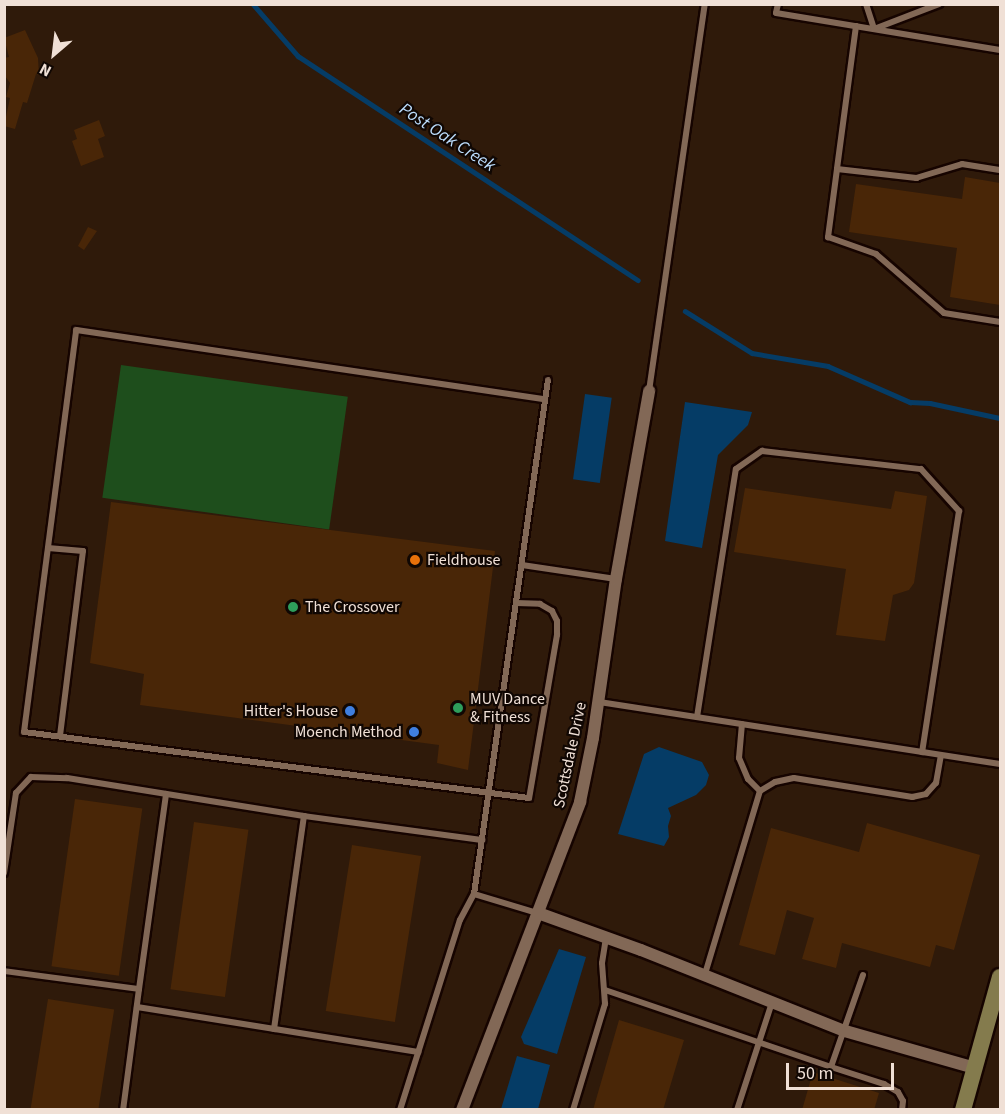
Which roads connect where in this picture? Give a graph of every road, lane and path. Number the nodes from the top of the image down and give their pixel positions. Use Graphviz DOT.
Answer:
graph roads {
  1 [pos="705,4"];
  2 [pos="778,4"];
  3 [pos="866,4"];
  4 [pos="939,4"];
  5 [pos="856,26"];
  6 [pos="874,30"];
  7 [pos="1000,50"];
  8 [pos="837,169"];
  9 [pos="1000,170"];
  10 [pos="1000,321"];
  11 [pos="548,380"];
  12 [pos="649,391"];
  13 [pos="545,399"];
  14 [pos="48,548"];
  15 [pos="522,565"];
  16 [pos="616,579"];
  17 [pos="516,603"];
  18 [pos="599,702"];
  19 [pos="697,717"];
  20 [pos="742,724"];
  21 [pos="60,736"];
  22 [pos="922,752"];
  23 [pos="940,755"];
  24 [pos="1000,764"];
  25 [pos="760,791"];
  26 [pos="490,792"];
  27 [pos="166,794"];
  28 [pos="304,816"];
  29 [pos="482,840"];
  30 [pos="4,873"];
  31 [pos="474,894"];
  32 [pos="537,913"];
  33 [pos="606,939"];
  34 [pos="4,971"];
  35 [pos="705,974"];
  36 [pos="863,975"];
  37 [pos="1000,977"];
  38 [pos="139,989"];
  39 [pos="605,990"];
  40 [pos="772,1001"];
  41 [pos="136,1007"];
  42 [pos="274,1029"];
  43 [pos="845,1031"];
  44 [pos="758,1043"];
  45 [pos="418,1052"];
  46 [pos="831,1067"];
  47 [pos="975,1068"];
  48 [pos="123,1110"];
  49 [pos="400,1110"];
  50 [pos="462,1110"];
  51 [pos="573,1110"];
  52 [pos="737,1110"];
  53 [pos="902,1110"];
  54 [pos="963,1110"];
  1 -- 12 [label="lane"];
  2 -- 5 [label="lane"];
  3 -- 6 [label="lane"];
  4 -- 6 [label="lane"];
  5 -- 6 [label="lane"];
  5 -- 8 [label="lane"];
  6 -- 7 [label="lane"];
  8 -- 9 [label="lane"];
  8 -- 10 [label="lane"];
  11 -- 13 [label="lane"];
  12 -- 16 [label="street, Scottsdale Drive"];
  13 -- 14 [label="lane"];
  13 -- 15 [label="lane"];
  14 -- 21 [label="lane"];
  14 -- 21 [label="lane"];
  15 -- 16 [label="lane"];
  15 -- 17 [label="lane"];
  16 -- 18 [label="street, Scottsdale Drive"];
  17 -- 26 [label="lane"];
  17 -- 26 [label="lane"];
  18 -- 19 [label="lane"];
  18 -- 32 [label="street, Scottsdale Drive"];
  19 -- 20 [label="lane"];
  19 -- 22 [label="lane"];
  20 -- 22 [label="lane"];
  20 -- 25 [label="lane"];
  21 -- 26 [label="lane"];
  22 -- 23 [label="lane"];
  23 -- 24 [label="lane"];
  23 -- 25 [label="lane"];
  25 -- 35 [label="lane"];
  26 -- 29 [label="lane"];
  27 -- 28 [label="lane"];
  27 -- 30 [label="lane"];
  27 -- 38 [label="lane"];
  28 -- 29 [label="lane"];
  28 -- 42 [label="lane"];
  29 -- 31 [label="lane"];
  31 -- 32 [label="lane"];
  31 -- 45 [label="lane"];
  32 -- 33 [label="street"];
  32 -- 50 [label="street, Scottsdale Drive"];
  33 -- 35 [label="street"];
  33 -- 39 [label="lane"];
  34 -- 38 [label="lane"];
  35 -- 40 [label="street"];
  36 -- 43 [label="lane"];
  37 -- 47 [label="main road"];
  38 -- 41 [label="lane"];
  39 -- 44 [label="lane"];
  39 -- 51 [label="lane"];
  40 -- 43 [label="street"];
  40 -- 44 [label="lane"];
  41 -- 42 [label="lane"];
  41 -- 48 [label="lane"];
  42 -- 45 [label="lane"];
  43 -- 46 [label="lane"];
  43 -- 47 [label="street"];
  44 -- 46 [label="lane"];
  44 -- 52 [label="lane"];
  45 -- 49 [label="lane"];
  46 -- 53 [label="lane"];
  47 -- 54 [label="main road"];
}
